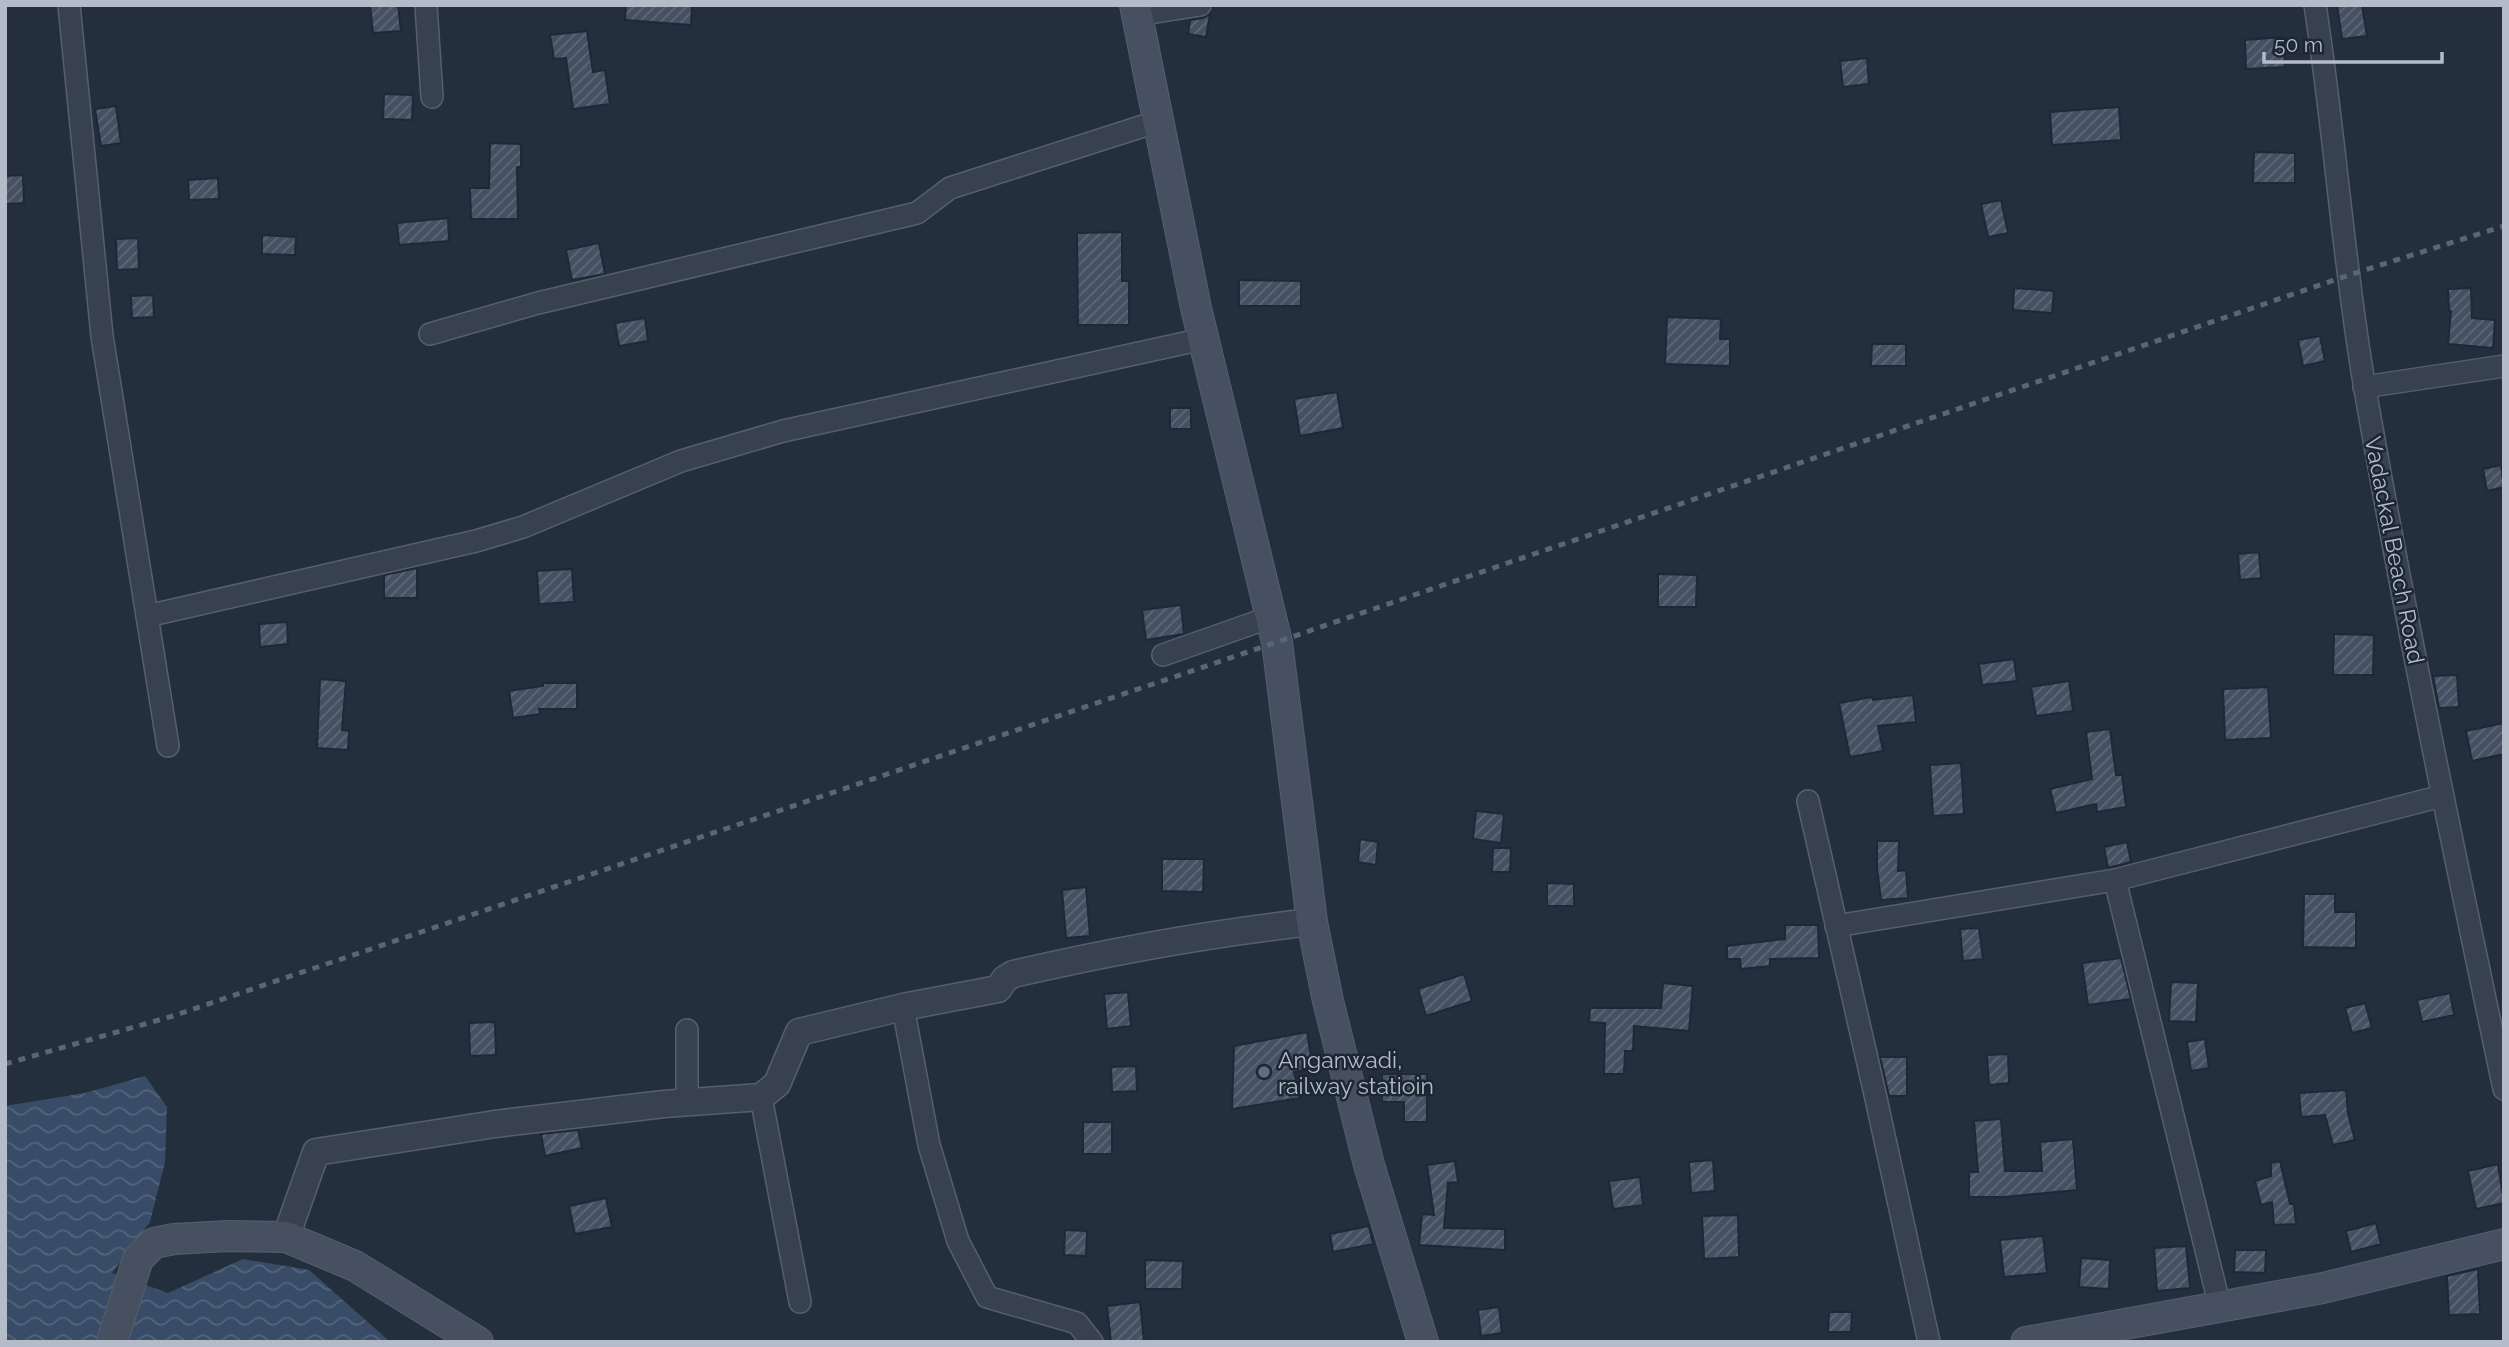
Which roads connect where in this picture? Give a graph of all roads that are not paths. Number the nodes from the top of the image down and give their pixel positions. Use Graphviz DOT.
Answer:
graph roads {
  1 [pos="69,5"];
  2 [pos="426,5"];
  3 [pos="1200,5"];
  4 [pos="2315,5"];
  5 [pos="1136,10"];
  6 [pos="432,97"];
  7 [pos="1159,121"];
  8 [pos="430,334"];
  9 [pos="1203,339"];
  10 [pos="2504,366"];
  11 [pos="2364,387"];
  12 [pos="147,616"];
  13 [pos="1271,618"];
  14 [pos="1163,655"];
  15 [pos="168,746"];
  16 [pos="2442,796"];
  17 [pos="1808,801"];
  18 [pos="2115,880"];
  19 [pos="1312,922"];
  20 [pos="1836,926"];
  21 [pos="903,1007"];
  22 [pos="687,1030"];
  23 [pos="2504,1089"];
  24 [pos="761,1097"];
  25 [pos="687,1102"];
  26 [pos="285,1237"];
  27 [pos="2504,1244"];
  28 [pos="800,1302"];
  29 [pos="2220,1307"];
  30 [pos="112,1342"];
  31 [pos="478,1342"];
  32 [pos="1092,1342"];
  33 [pos="1423,1342"];
  34 [pos="1929,1342"];
  35 [pos="2026,1342"];
  1 -- 12 [label="street"];
  2 -- 6 [label="street"];
  3 -- 5 [label="street"];
  4 -- 11 [label="street, Vadackal Beach Road"];
  5 -- 7 [label="main road"];
  7 -- 8 [label="street"];
  7 -- 9 [label="main road"];
  9 -- 12 [label="street"];
  9 -- 13 [label="main road"];
  10 -- 11 [label="street"];
  11 -- 16 [label="street, Vadackal Beach Road"];
  12 -- 15 [label="street"];
  13 -- 14 [label="street"];
  13 -- 19 [label="main road"];
  16 -- 18 [label="street"];
  16 -- 23 [label="street, Vadackal Beach Road"];
  17 -- 20 [label="street"];
  18 -- 20 [label="street"];
  18 -- 29 [label="street"];
  19 -- 21 [label="street"];
  19 -- 33 [label="main road"];
  20 -- 34 [label="street"];
  21 -- 24 [label="street"];
  21 -- 32 [label="street"];
  22 -- 25 [label="street"];
  24 -- 25 [label="street"];
  24 -- 28 [label="street"];
  25 -- 26 [label="street"];
  26 -- 30 [label="main road"];
  26 -- 31 [label="main road"];
  27 -- 29 [label="main road"];
  29 -- 35 [label="main road"];
}
